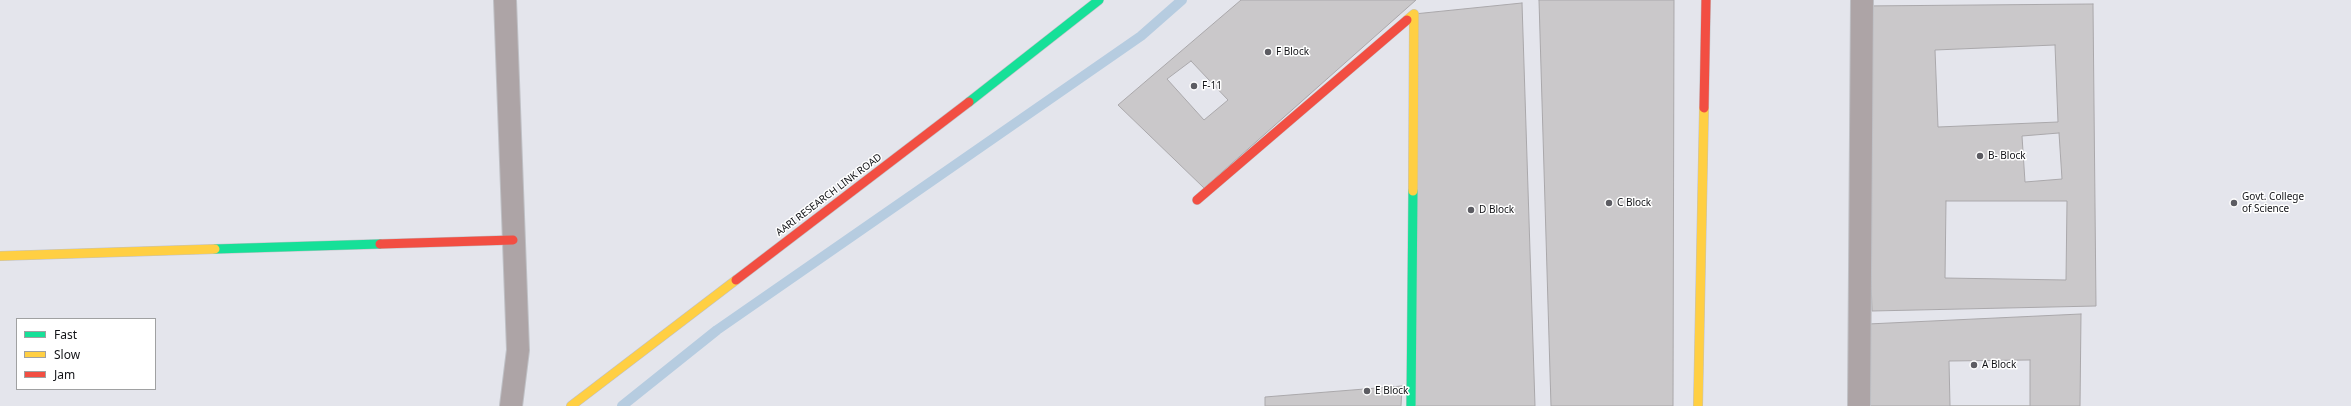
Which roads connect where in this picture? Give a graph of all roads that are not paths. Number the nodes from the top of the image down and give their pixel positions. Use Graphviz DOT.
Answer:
graph roads {
  1 [pos="505,0"];
  2 [pos="1099,0"];
  3 [pos="1706,0"];
  4 [pos="1862,0"];
  5 [pos="1197,200"];
  6 [pos="513,240"];
  7 [pos="0,256"];
  8 [pos="511,406"];
  9 [pos="571,406"];
  10 [pos="1412,406"];
  11 [pos="1698,406"];
  12 [pos="1858,406"];
  1 -- 6 [label="street"];
  2 -- 9 [label="street, AARI RESEARCH LINK ROAD"];
  3 -- 11 [label="street"];
  4 -- 12 [label="street"];
  5 -- 10 [label="street"];
  6 -- 7 [label="street"];
  6 -- 8 [label="street"];
}
